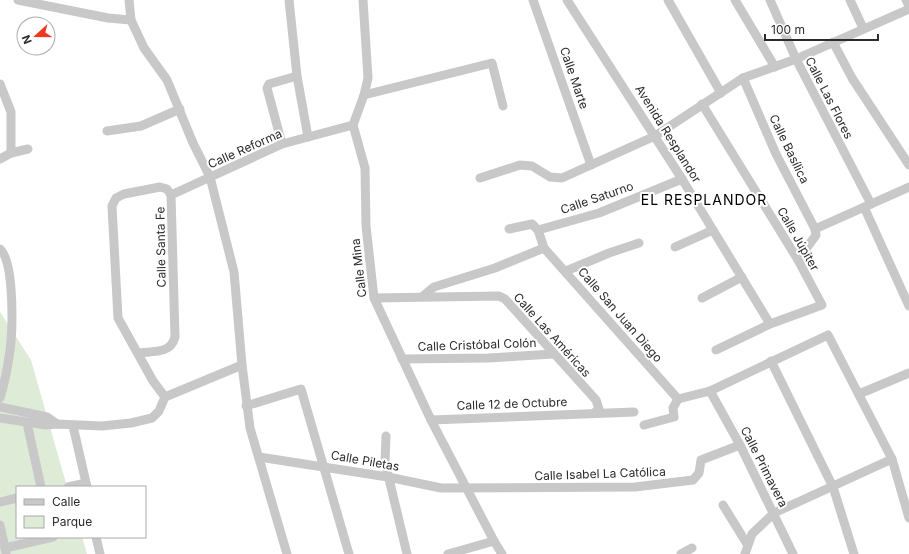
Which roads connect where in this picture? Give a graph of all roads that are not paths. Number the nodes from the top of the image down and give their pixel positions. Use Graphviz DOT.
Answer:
graph roads {
  1 [pos="18,0"];
  2 [pos="129,0"];
  3 [pos="289,0"];
  4 [pos="363,0"];
  5 [pos="533,0"];
  6 [pos="567,0"];
  7 [pos="668,0"];
  8 [pos="735,0"];
  9 [pos="770,0"];
  10 [pos="850,0"];
  11 [pos="906,0"];
  12 [pos="909,6"];
  13 [pos="909,9"];
  14 [pos="131,20"];
  15 [pos="863,28"];
  16 [pos="833,42"];
  17 [pos="796,59"];
  18 [pos="775,67"];
  19 [pos="297,76"];
  20 [pos="743,78"];
  21 [pos="0,84"];
  22 [pos="721,93"];
  23 [pos="364,95"];
  24 [pos="702,104"];
  25 [pos="503,106"];
  26 [pos="180,109"];
  27 [pos="353,125"];
  28 [pos="107,130"];
  29 [pos="655,136"];
  30 [pos="308,137"];
  31 [pos="282,144"];
  32 [pos="28,149"];
  33 [pos="11,153"];
  34 [pos="0,159"];
  35 [pos="591,164"];
  36 [pos="909,165"];
  37 [pos="210,178"];
  38 [pos="480,178"];
  39 [pos="682,179"];
  40 [pos="909,187"];
  41 [pos="171,195"];
  42 [pos="867,206"];
  43 [pos="509,229"];
  44 [pos="815,229"];
  45 [pos="538,230"];
  46 [pos="713,230"];
  47 [pos="639,243"];
  48 [pos="675,247"];
  49 [pos="544,248"];
  50 [pos="0,249"];
  51 [pos="798,260"];
  52 [pos="566,271"];
  53 [pos="742,277"];
  54 [pos="423,296"];
  55 [pos="374,298"];
  56 [pos="702,298"];
  57 [pos="909,306"];
  58 [pos="770,324"];
  59 [pos="716,350"];
  60 [pos="138,353"];
  61 [pos="553,354"];
  62 [pos="402,359"];
  63 [pos="770,361"];
  64 [pos="242,365"];
  65 [pos="909,373"];
  66 [pos="710,391"];
  67 [pos="858,394"];
  68 [pos="165,397"];
  69 [pos="0,398"];
  70 [pos="678,399"];
  71 [pos="246,406"];
  72 [pos="0,407"];
  73 [pos="634,412"];
  74 [pos="594,413"];
  75 [pos="0,418"];
  76 [pos="431,420"];
  77 [pos="27,423"];
  78 [pos="57,424"];
  79 [pos="72,426"];
  80 [pos="644,426"];
  81 [pos="386,436"];
  82 [pos="740,445"];
  83 [pos="259,457"];
  84 [pos="892,459"];
  85 [pos="325,466"];
  86 [pos="388,476"];
  87 [pos="87,485"];
  88 [pos="41,486"];
  89 [pos="833,486"];
  90 [pos="466,489"];
  91 [pos="16,498"];
  92 [pos="0,502"];
  93 [pos="724,505"];
  94 [pos="774,513"];
  95 [pos="909,518"];
  96 [pos="0,525"];
  97 [pos="50,538"];
  98 [pos="96,538"];
  99 [pos="494,541"];
  100 [pos="747,544"];
  101 [pos="692,548"];
  102 [pos="5,551"];
  103 [pos="466,551"];
  104 [pos="100,554"];
  105 [pos="288,554"];
  106 [pos="349,554"];
  107 [pos="407,554"];
  108 [pos="448,554"];
  109 [pos="502,554"];
  110 [pos="681,554"];
  111 [pos="745,554"];
  112 [pos="793,554"];
  113 [pos="854,554"];
  1 -- 14 [label="street"];
  2 -- 14 [label="street"];
  3 -- 19 [label="street"];
  4 -- 23 [label="street"];
  5 -- 35 [label="street, Calle Marte"];
  6 -- 29 [label="street, Avenida Resplandor"];
  7 -- 22 [label="street"];
  8 -- 18 [label="street"];
  9 -- 17 [label="street, Calle Las Flores"];
  10 -- 15 [label="street"];
  11 -- 12 [label="street"];
  13 -- 15 [label="street"];
  14 -- 26 [label="street"];
  15 -- 16 [label="street"];
  16 -- 17 [label="street"];
  16 -- 36 [label="street"];
  17 -- 18 [label="street"];
  17 -- 42 [label="street, Calle Las Flores"];
  18 -- 20 [label="street"];
  19 -- 30 [label="street"];
  19 -- 31 [label="street"];
  20 -- 22 [label="street"];
  20 -- 44 [label="street, Calle Basílica"];
  21 -- 33 [label="street"];
  22 -- 24 [label="street"];
  23 -- 25 [label="street"];
  23 -- 27 [label="street"];
  24 -- 29 [label="street"];
  24 -- 51 [label="street, Calle Júpiter"];
  26 -- 28 [label="street"];
  26 -- 37 [label="street"];
  27 -- 30 [label="street, Calle Reforma"];
  27 -- 55 [label="street, Calle Mina"];
  29 -- 35 [label="street"];
  29 -- 39 [label="street, Avenida Resplandor"];
  30 -- 31 [label="street, Calle Reforma"];
  31 -- 37 [label="street, Calle Reforma"];
  32 -- 33 [label="street"];
  33 -- 34 [label="street"];
  35 -- 38 [label="street"];
  37 -- 41 [label="street, Calle Reforma"];
  37 -- 64 [label="street"];
  39 -- 45 [label="street, Calle Saturno"];
  39 -- 46 [label="street, Avenida Resplandor"];
  40 -- 42 [label="street"];
  41 -- 60 [label="street, Calle Santa Fe"];
  41 -- 60 [label="street, Calle Santa Fe"];
  42 -- 44 [label="street"];
  42 -- 57 [label="street, Calle Las Flores"];
  43 -- 45 [label="street"];
  44 -- 51 [label="street"];
  45 -- 49 [label="street"];
  46 -- 48 [label="street"];
  46 -- 53 [label="street, Avenida Resplandor"];
  47 -- 52 [label="street"];
  49 -- 52 [label="street, Calle San Juan Diego"];
  49 -- 54 [label="street"];
  50 -- 69 [label="street"];
  51 -- 58 [label="street, Calle Júpiter"];
  52 -- 70 [label="street, Calle San Juan Diego"];
  53 -- 56 [label="street"];
  53 -- 58 [label="street, Avenida Resplandor"];
  54 -- 55 [label="street, Calle Las Américas"];
  54 -- 61 [label="street, Calle Las Américas"];
  55 -- 62 [label="street, Calle Mina"];
  58 -- 59 [label="street"];
  60 -- 68 [label="street, Calle Santa Fe"];
  61 -- 62 [label="street, Calle Cristóbal Colón"];
  61 -- 74 [label="street, Calle Las Américas"];
  62 -- 76 [label="street, Calle Mina"];
  63 -- 66 [label="street"];
  63 -- 67 [label="street"];
  63 -- 89 [label="street"];
  64 -- 68 [label="street"];
  64 -- 71 [label="street"];
  65 -- 67 [label="street"];
  66 -- 70 [label="street"];
  66 -- 82 [label="street, Calle Primavera"];
  67 -- 84 [label="street"];
  68 -- 79 [label="street"];
  70 -- 80 [label="street"];
  71 -- 83 [label="street"];
  71 -- 85 [label="street"];
  72 -- 78 [label="street"];
  73 -- 74 [label="street, Calle 12 de Octubre"];
  74 -- 76 [label="street, Calle 12 de Octubre"];
  75 -- 77 [label="street"];
  76 -- 90 [label="street, Calle Mina"];
  77 -- 78 [label="street"];
  77 -- 88 [label="street"];
  78 -- 79 [label="street"];
  79 -- 87 [label="street"];
  81 -- 86 [label="street"];
  82 -- 90 [label="street, Calle Isabel La Católica"];
  82 -- 94 [label="street, Calle Primavera"];
  83 -- 85 [label="street, Calle Piletas"];
  83 -- 105 [label="street"];
  84 -- 89 [label="street"];
  84 -- 95 [label="street"];
  85 -- 86 [label="street, Calle Piletas"];
  85 -- 106 [label="street"];
  86 -- 90 [label="street, Calle Piletas"];
  86 -- 107 [label="street"];
  89 -- 94 [label="street"];
  89 -- 113 [label="street"];
  90 -- 99 [label="street, Calle Mina"];
  91 -- 92 [label="street"];
  93 -- 100 [label="street"];
  94 -- 100 [label="street"];
  94 -- 112 [label="street, Calle Primavera"];
  96 -- 102 [label="street"];
  97 -- 102 [label="street"];
  98 -- 104 [label="street"];
  99 -- 103 [label="street"];
  99 -- 109 [label="street, Calle Mina"];
  100 -- 111 [label="street"];
  101 -- 110 [label="street"];
  103 -- 108 [label="street"];
}
